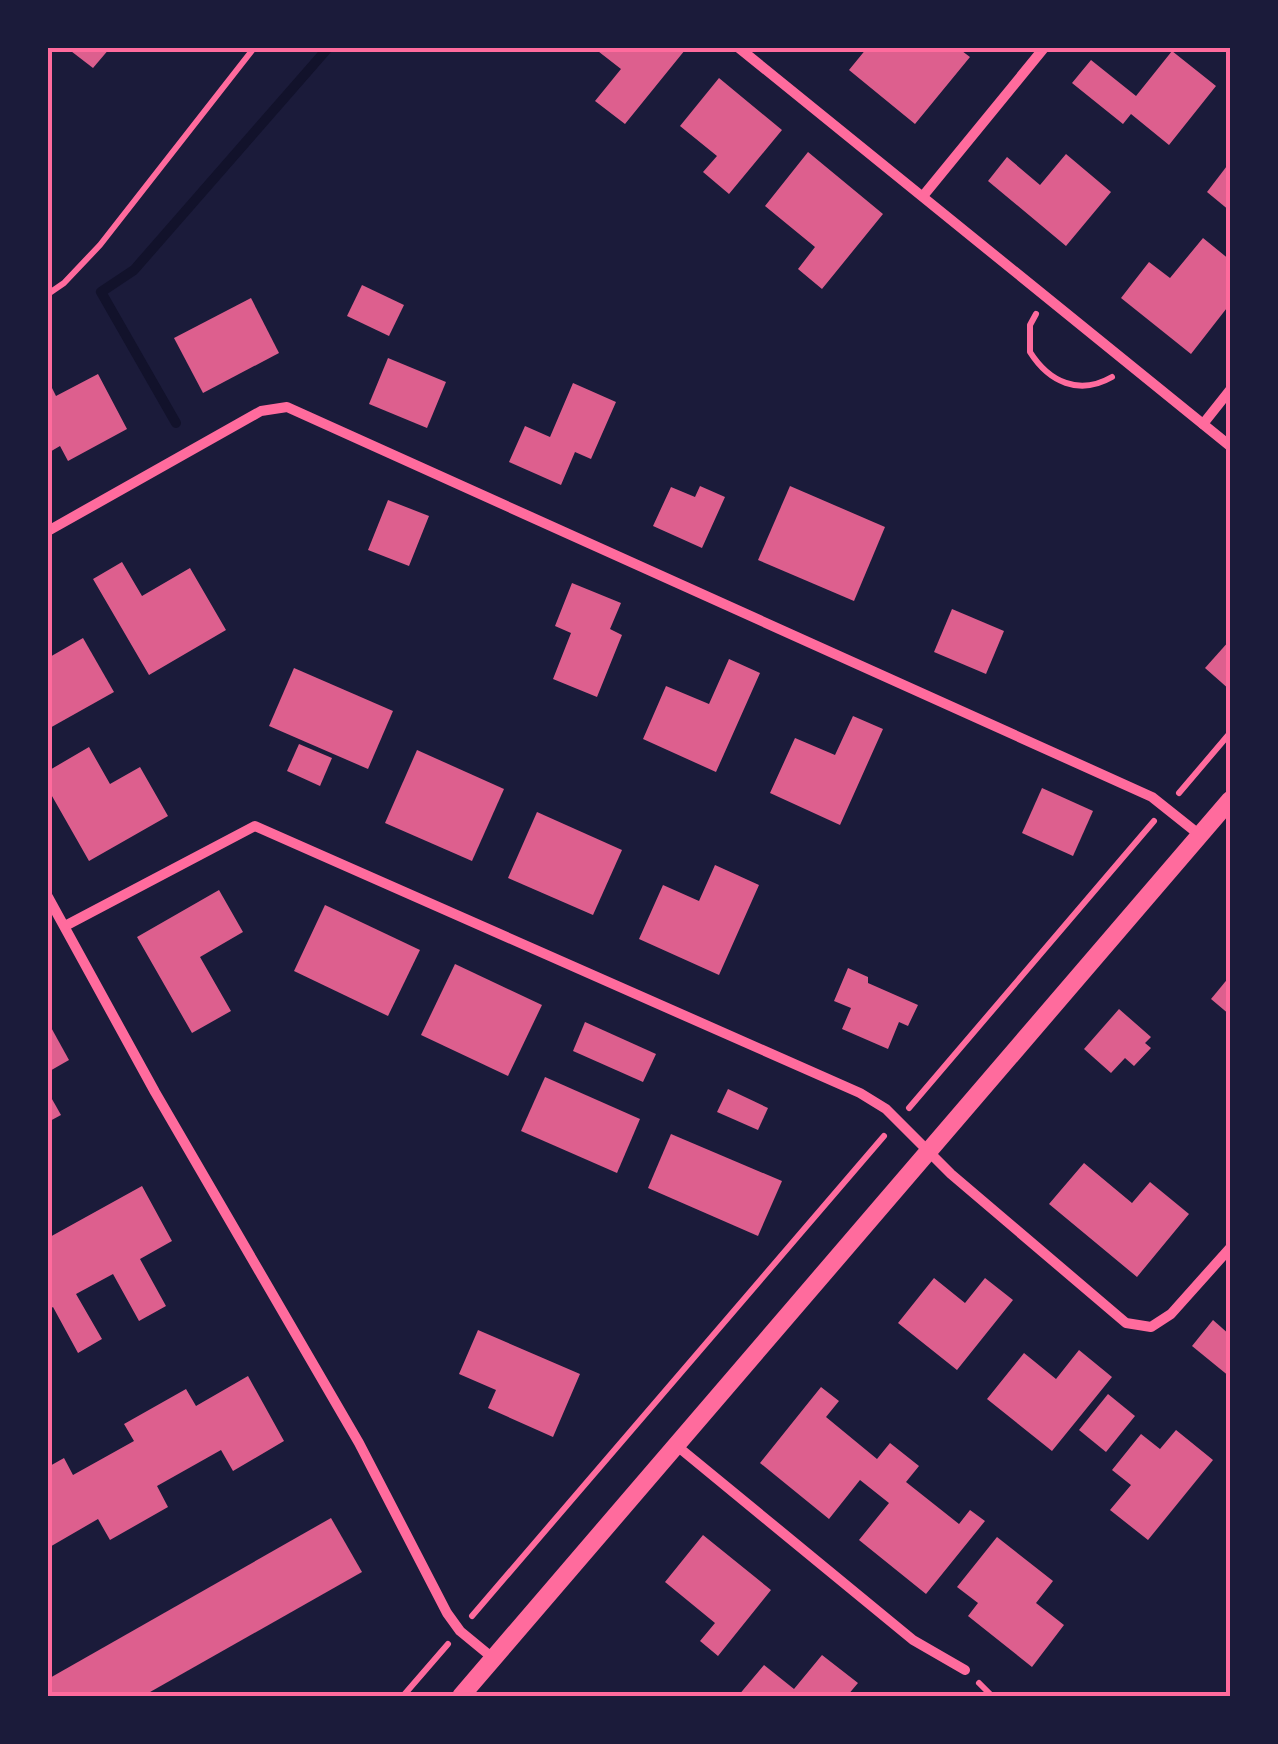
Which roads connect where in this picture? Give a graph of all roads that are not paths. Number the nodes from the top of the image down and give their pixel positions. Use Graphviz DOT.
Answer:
graph roads {
  1 [pos="739,48"];
  2 [pos="1044,48"];
  3 [pos="923,196"];
  4 [pos="1230,390"];
  5 [pos="1203,424"];
  6 [pos="1230,446"];
  7 [pos="48,531"];
  8 [pos="1230,802"];
  9 [pos="1200,836"];
  10 [pos="48,897"];
  11 [pos="65,926"];
  12 [pos="930,1153"];
  13 [pos="1230,1248"];
  14 [pos="676,1446"];
  15 [pos="494,1659"];
  16 [pos="965,1670"];
  17 [pos="461,1696"];
  1 -- 3 [label="street"];
  2 -- 3 [label="street"];
  3 -- 5 [label="street"];
  4 -- 5 [label="street"];
  5 -- 6 [label="street"];
  7 -- 9 [label="street"];
  8 -- 9 [label="street"];
  9 -- 12 [label="street"];
  10 -- 11 [label="street"];
  11 -- 12 [label="street"];
  11 -- 15 [label="street"];
  12 -- 13 [label="street"];
  12 -- 14 [label="street"];
  14 -- 15 [label="street"];
  14 -- 16 [label="street"];
  15 -- 17 [label="street"];
}
